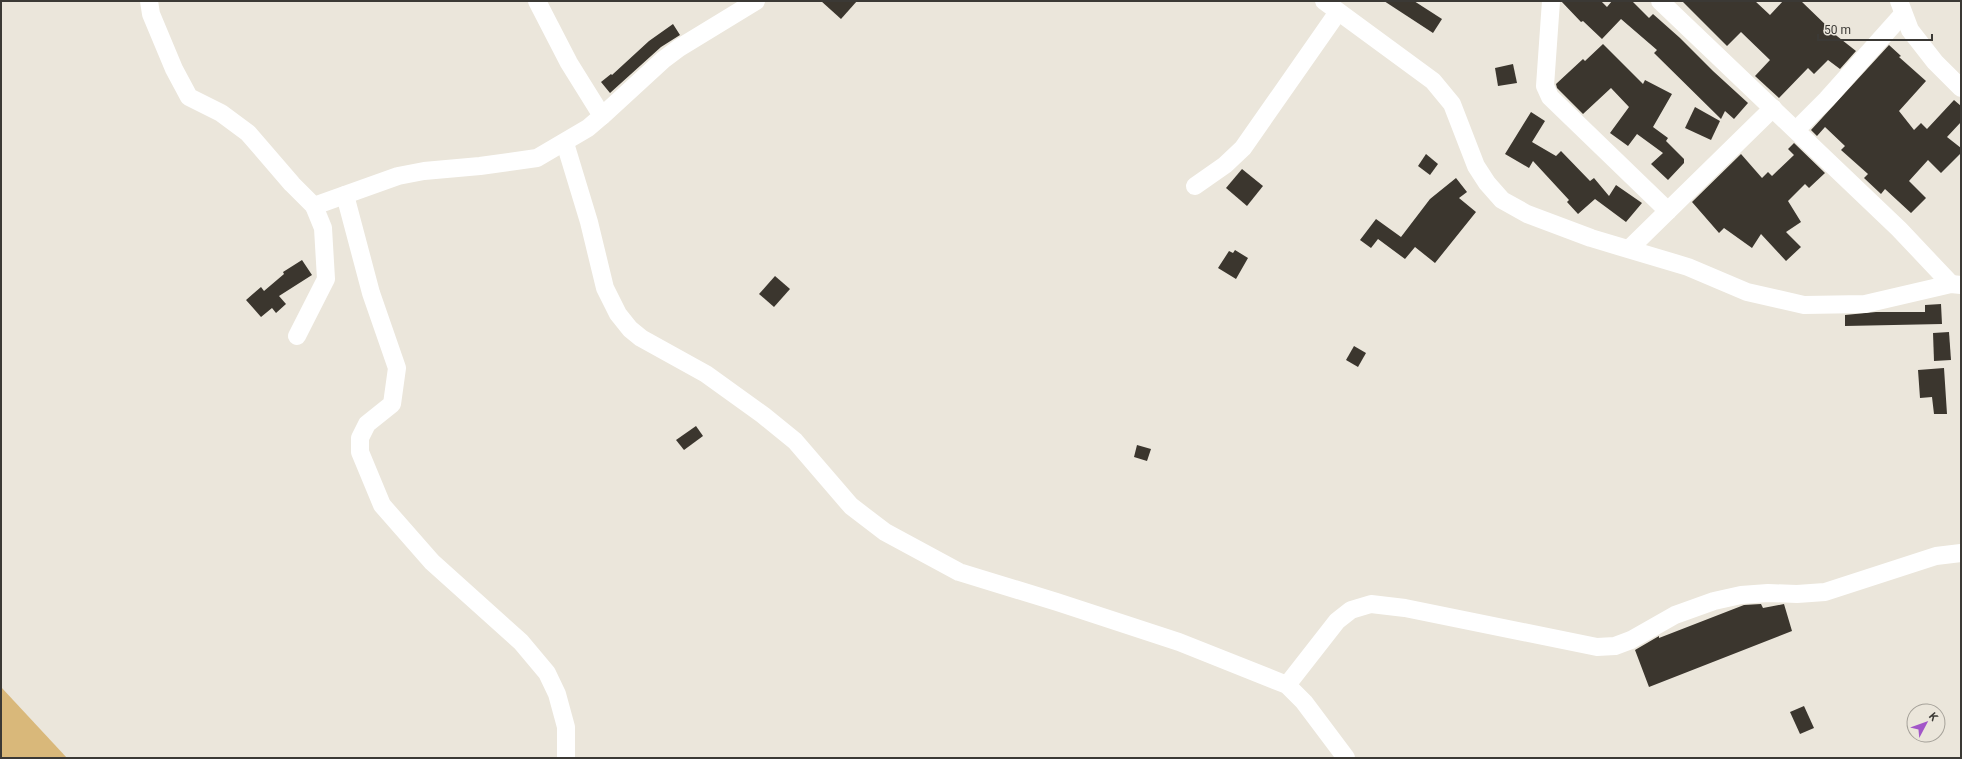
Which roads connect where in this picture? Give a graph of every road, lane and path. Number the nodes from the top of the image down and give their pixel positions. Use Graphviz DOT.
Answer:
graph roads {
  1 [pos="149,1"];
  2 [pos="538,1"];
  3 [pos="756,1"];
  4 [pos="1551,1"];
  5 [pos="1660,1"];
  6 [pos="1331,6"];
  7 [pos="1901,8"];
  8 [pos="1961,88"];
  9 [pos="1773,108"];
  10 [pos="602,116"];
  11 [pos="1796,130"];
  12 [pos="565,143"];
  13 [pos="1195,186"];
  14 [pos="345,195"];
  15 [pos="314,206"];
  16 [pos="1668,211"];
  17 [pos="1629,249"];
  18 [pos="1956,284"];
  19 [pos="296,336"];
  20 [pos="1961,553"];
  21 [pos="1287,685"];
  22 [pos="566,758"];
  23 [pos="1346,758"];
  1 -- 15 [label="street"];
  2 -- 10 [label="street"];
  3 -- 10 [label="street"];
  4 -- 16 [label="street"];
  5 -- 9 [label="street"];
  6 -- 13 [label="street"];
  6 -- 17 [label="street"];
  7 -- 8 [label="street"];
  7 -- 11 [label="street"];
  9 -- 11 [label="street"];
  9 -- 16 [label="street"];
  10 -- 12 [label="street"];
  11 -- 18 [label="street"];
  12 -- 14 [label="street"];
  12 -- 21 [label="street"];
  14 -- 15 [label="street"];
  14 -- 22 [label="street"];
  15 -- 19 [label="street"];
  16 -- 17 [label="street"];
  17 -- 18 [label="street"];
  20 -- 21 [label="street"];
  21 -- 23 [label="street"];
}
